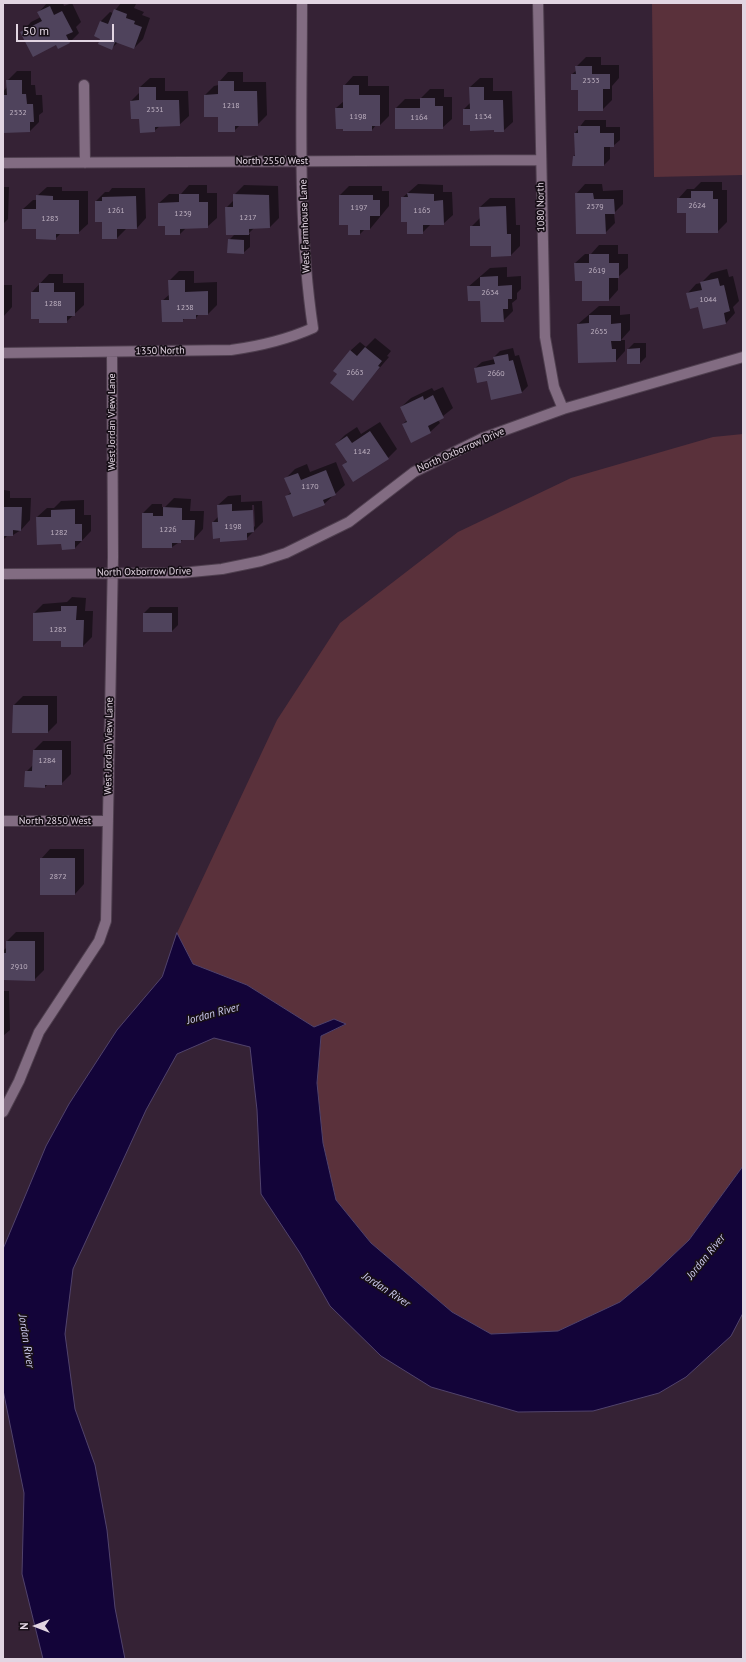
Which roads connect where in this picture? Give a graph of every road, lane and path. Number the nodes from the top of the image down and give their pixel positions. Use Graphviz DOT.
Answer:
graph roads {
  1 [pos="302,3"];
  2 [pos="538,3"];
  3 [pos="84,85"];
  4 [pos="540,160"];
  5 [pos="302,161"];
  6 [pos="84,162"];
  7 [pos="3,163"];
  8 [pos="313,328"];
  9 [pos="3,352"];
  10 [pos="112,352"];
  11 [pos="743,357"];
  12 [pos="563,409"];
  13 [pos="112,573"];
  14 [pos="3,574"];
  15 [pos="3,821"];
  16 [pos="108,821"];
  17 [pos="3,1112"];
  1 -- 5 [label="street, West Farmhouse Lane"];
  2 -- 4 [label="street, 1080 North"];
  3 -- 6 [label="street"];
  4 -- 5 [label="street, North 2550 West"];
  4 -- 12 [label="street, 1080 North"];
  5 -- 6 [label="street, North 2550 West"];
  5 -- 8 [label="street, West Farmhouse Lane"];
  6 -- 7 [label="street, North 2550 West"];
  8 -- 10 [label="street, 1350 North"];
  9 -- 10 [label="street, 1350 North"];
  10 -- 13 [label="street, West Jordan View Lane"];
  11 -- 12 [label="street, North Oxborrow Drive"];
  12 -- 13 [label="street, North Oxborrow Drive"];
  13 -- 14 [label="street, North Oxborrow Drive"];
  13 -- 16 [label="street, West Jordan View Lane"];
  15 -- 16 [label="street, North 2850 West"];
  16 -- 17 [label="street, West Jordan View Lane"];
}
